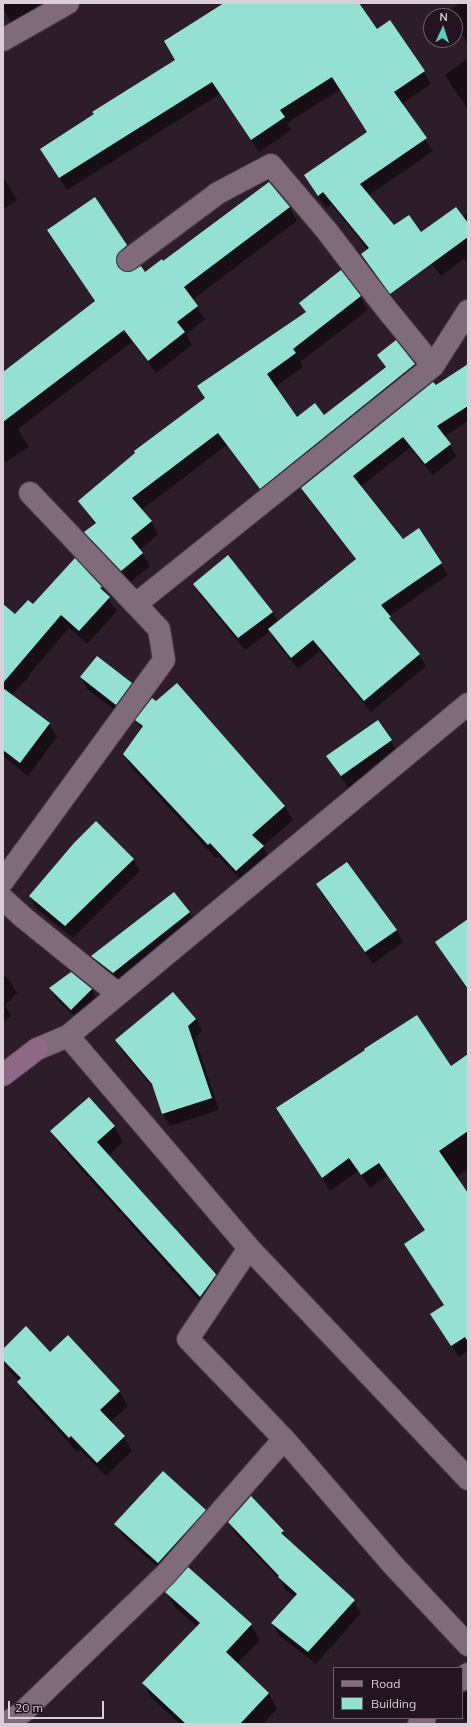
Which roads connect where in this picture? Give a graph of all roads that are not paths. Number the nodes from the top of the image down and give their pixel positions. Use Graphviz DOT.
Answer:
graph roads {
  1 [pos="68,3"];
  2 [pos="3,40"];
  3 [pos="128,260"];
  4 [pos="468,311"];
  5 [pos="433,366"];
  6 [pos="30,493"];
  7 [pos="136,604"];
  8 [pos="468,704"];
  9 [pos="3,881"];
  10 [pos="3,898"];
  11 [pos="118,994"];
  12 [pos="68,1036"];
  13 [pos="3,1075"];
  14 [pos="249,1248"];
  15 [pos="284,1439"];
  16 [pos="468,1478"];
  17 [pos="468,1645"];
  18 [pos="5,1724"];
  1 -- 2 [label="street"];
  3 -- 5 [label="street"];
  4 -- 5 [label="street"];
  5 -- 7 [label="street"];
  6 -- 7 [label="street"];
  7 -- 9 [label="street"];
  8 -- 11 [label="street"];
  10 -- 11 [label="street"];
  11 -- 12 [label="street"];
  12 -- 13 [label="street"];
  12 -- 14 [label="street"];
  14 -- 15 [label="street"];
  14 -- 16 [label="street"];
  15 -- 17 [label="street"];
  15 -- 18 [label="street"];
}
